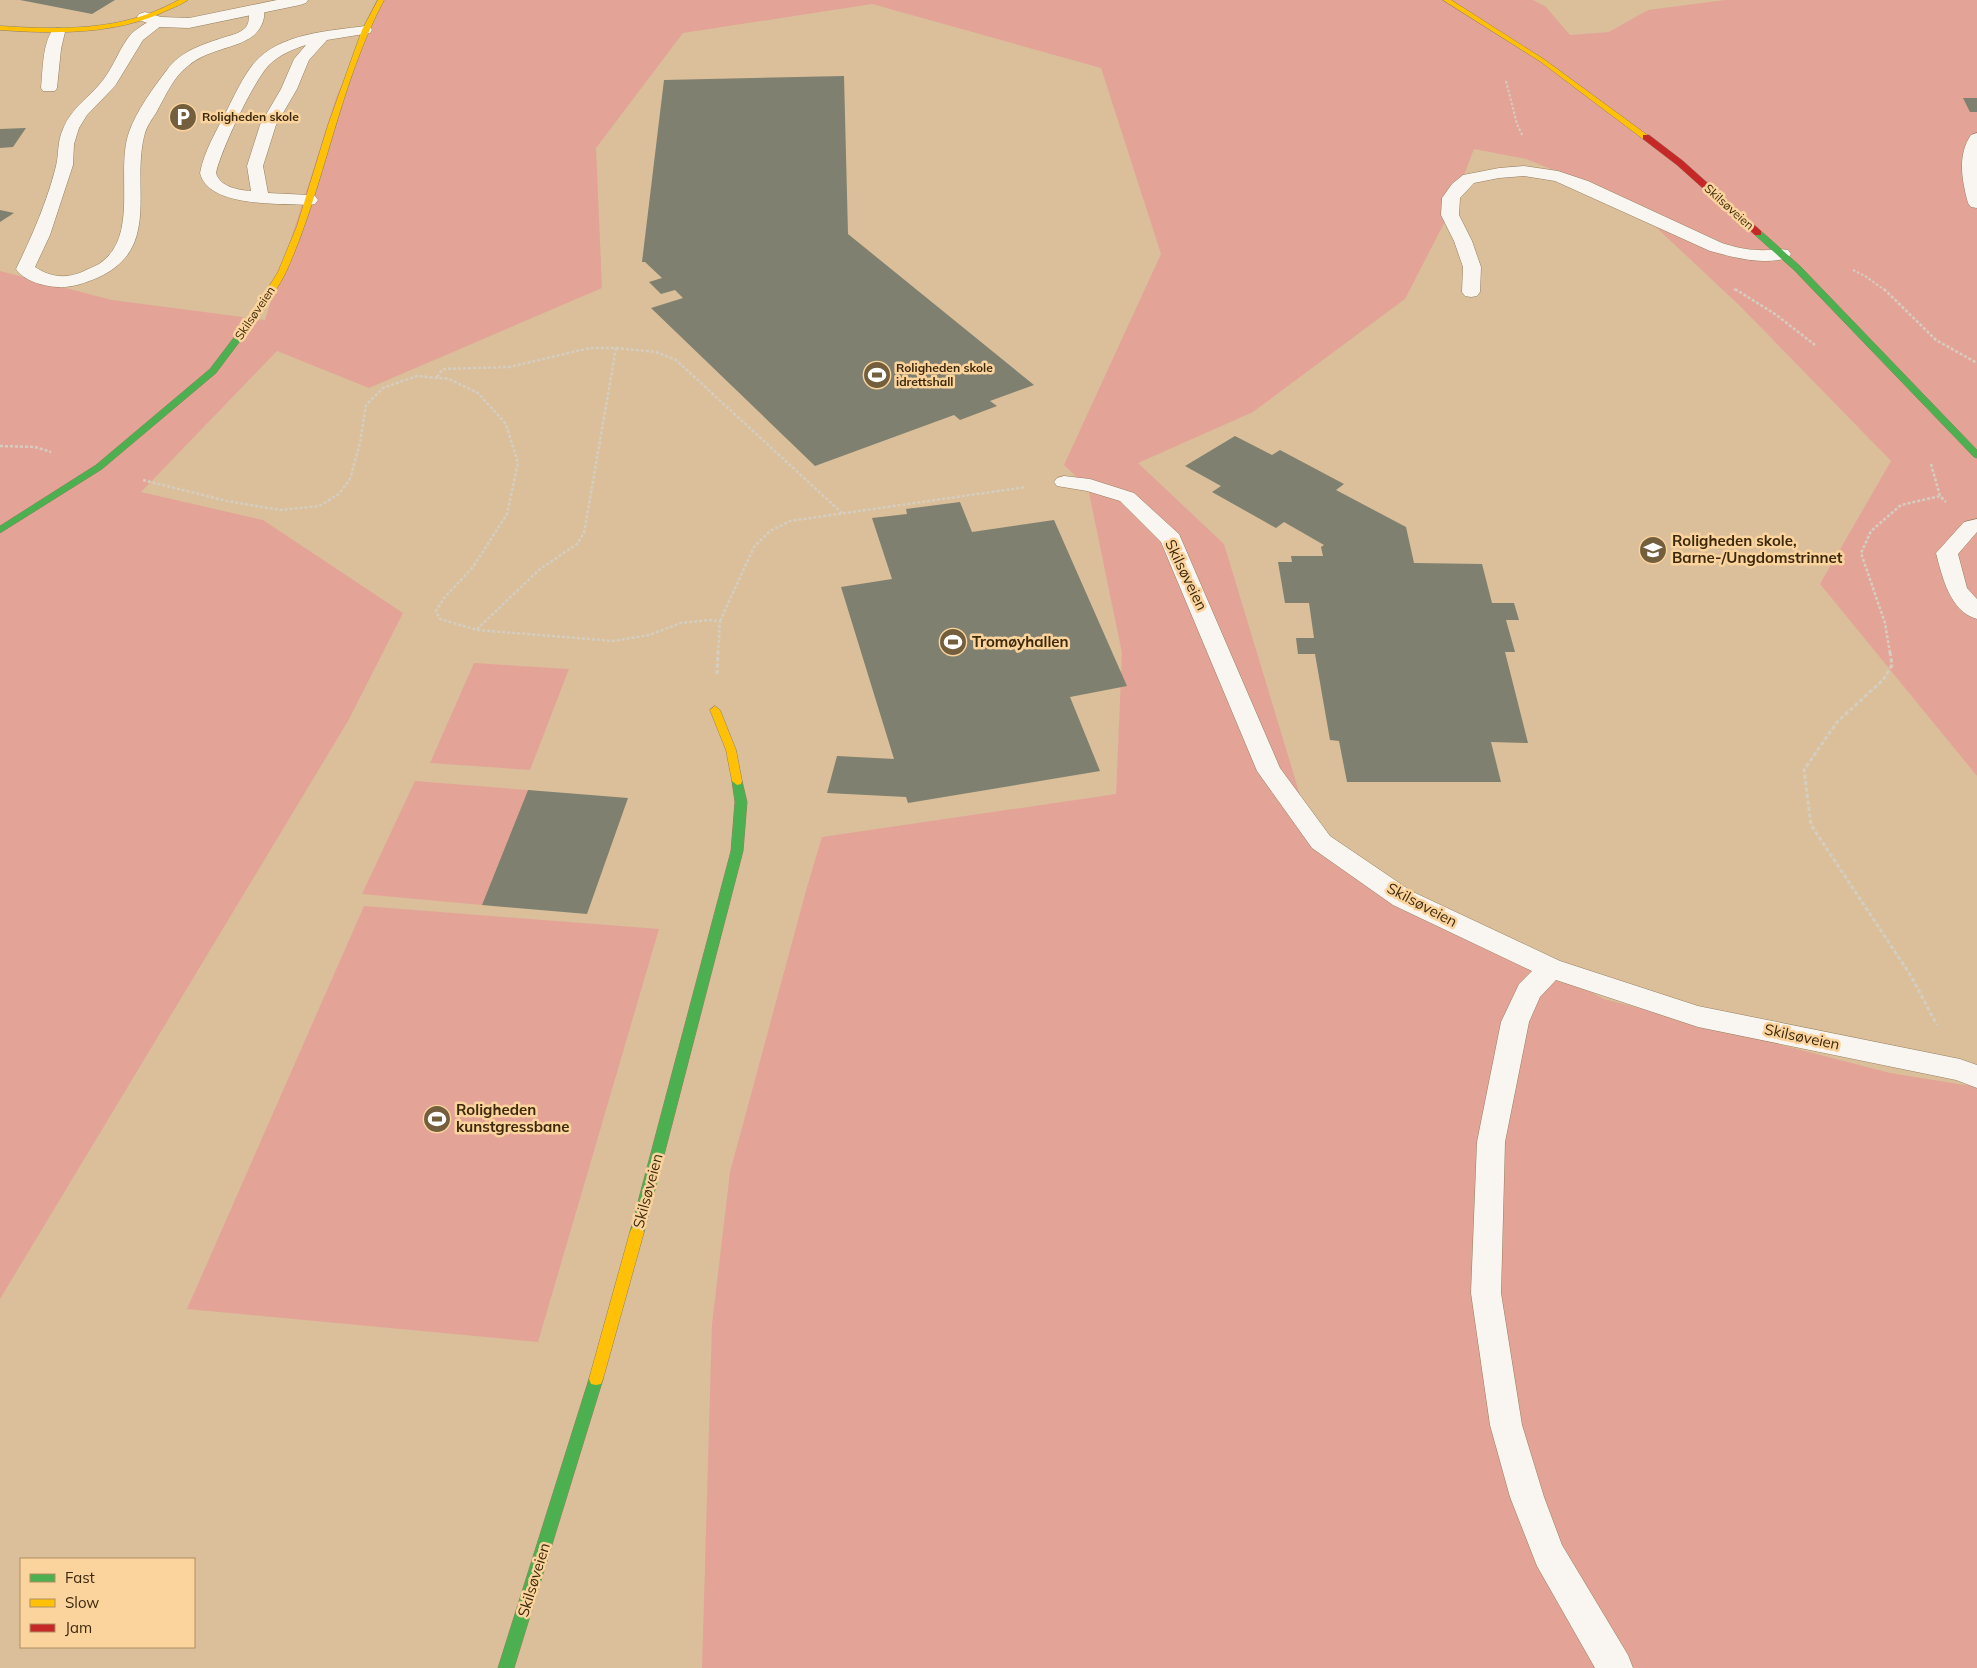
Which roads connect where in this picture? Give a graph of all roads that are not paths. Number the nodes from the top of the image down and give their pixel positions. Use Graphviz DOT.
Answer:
graph roads {
  1 [pos="186,0"];
  2 [pos="300,0"];
  3 [pos="381,0"];
  4 [pos="1446,0"];
  5 [pos="257,9"];
  6 [pos="152,20"];
  7 [pos="0,28"];
  8 [pos="365,30"];
  9 [pos="58,32"];
  10 [pos="322,37"];
  11 [pos="49,88"];
  12 [pos="1977,138"];
  13 [pos="260,196"];
  14 [pos="309,200"];
  15 [pos="1977,203"];
  16 [pos="1782,254"];
  17 [pos="1471,292"];
  18 [pos="1977,455"];
  19 [pos="1064,482"];
  20 [pos="1977,525"];
  21 [pos="0,530"];
  22 [pos="1977,612"];
  23 [pos="715,710"];
  24 [pos="1552,968"];
  25 [pos="1968,1073"];
  26 [pos="506,1668"];
  27 [pos="1615,1668"];
  1 -- 6 [label="street"];
  2 -- 5 [label="street"];
  3 -- 8 [label="street, Skilsøveien"];
  4 -- 16 [label="street, Skilsøveien"];
  5 -- 6 [label="street"];
  5 -- 6 [label="lane"];
  6 -- 9 [label="street"];
  7 -- 9 [label="street"];
  8 -- 10 [label="lane"];
  8 -- 14 [label="street, Skilsøveien"];
  9 -- 11 [label="lane"];
  10 -- 13 [label="lane"];
  10 -- 13 [label="lane"];
  12 -- 15 [label="lane"];
  13 -- 14 [label="lane"];
  14 -- 21 [label="street, Skilsøveien"];
  16 -- 17 [label="lane"];
  16 -- 18 [label="street, Skilsøveien"];
  19 -- 24 [label="lane, Skilsøveien"];
  20 -- 22 [label="lane"];
  23 -- 26 [label="street, Skilsøveien"];
  24 -- 25 [label="lane, Skilsøveien"];
  24 -- 27 [label="lane"];
}
